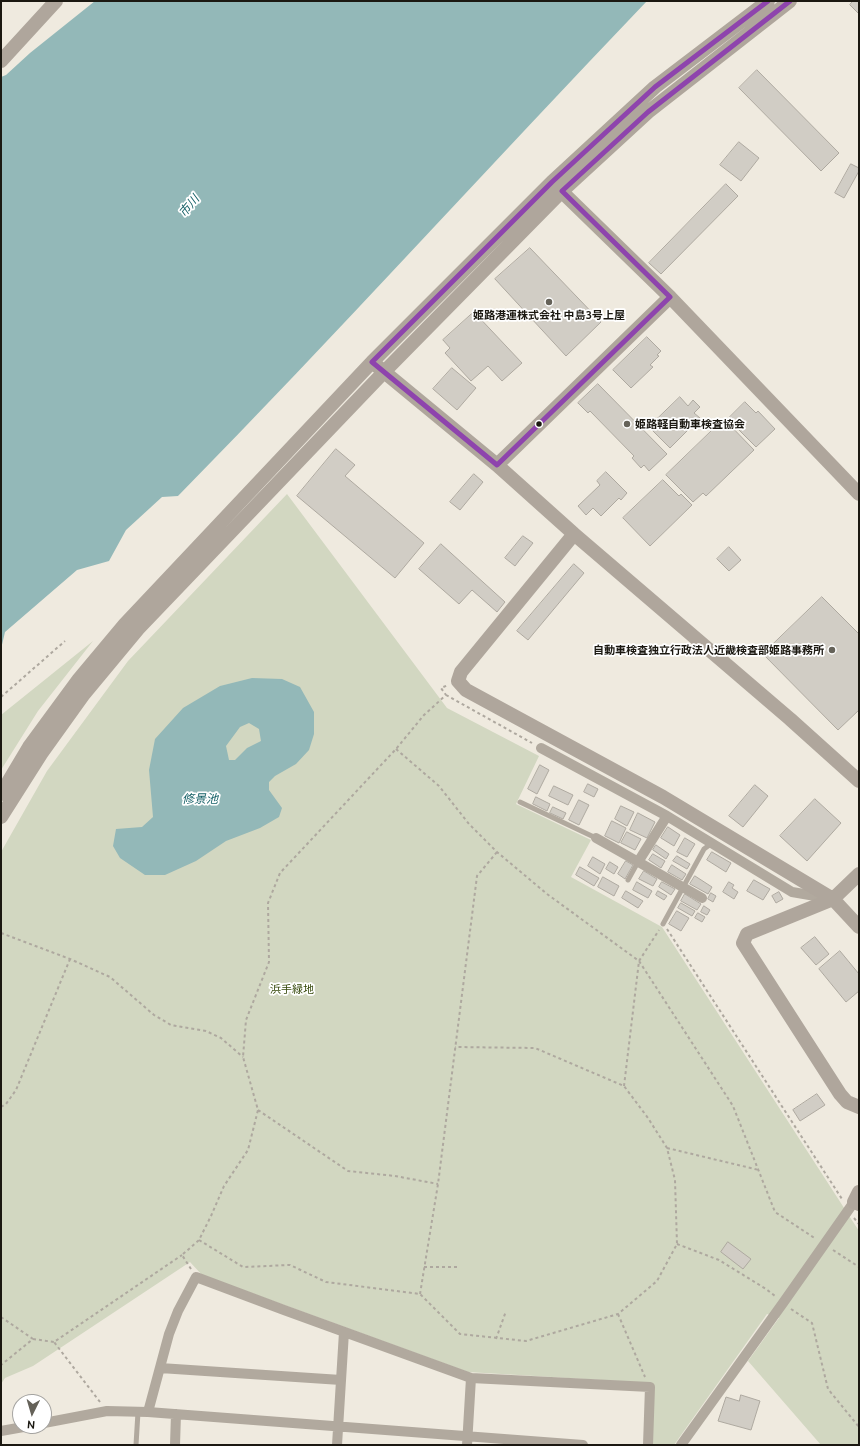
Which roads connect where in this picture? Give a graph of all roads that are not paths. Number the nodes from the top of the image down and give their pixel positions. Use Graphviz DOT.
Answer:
graph roads {
  1 [pos="56,1"];
  2 [pos="768,1"];
  3 [pos="790,1"];
  4 [pos="1,61"];
  5 [pos="557,187"];
  6 [pos="670,297"];
  7 [pos="372,362"];
  8 [pos="384,372"];
  9 [pos="497,465"];
  10 [pos="859,494"];
  11 [pos="574,534"];
  12 [pos="542,748"];
  13 [pos="859,781"];
  14 [pos="1,794"];
  15 [pos="520,802"];
  16 [pos="666,816"];
  17 [pos="1,817"];
  18 [pos="596,838"];
  19 [pos="712,843"];
  20 [pos="638,862"];
  21 [pos="859,874"];
  22 [pos="628,880"];
  23 [pos="683,888"];
  24 [pos="702,898"];
  25 [pos="833,899"];
  26 [pos="663,924"];
  27 [pos="859,927"];
  28 [pos="859,1107"];
  29 [pos="855,1202"];
  30 [pos="344,1332"];
  31 [pos="160,1368"];
  32 [pos="471,1378"];
  33 [pos="341,1380"];
  34 [pos="143,1412"];
  35 [pos="176,1414"];
  36 [pos="52,1422"];
  37 [pos="338,1427"];
  38 [pos="12,1429"];
  39 [pos="1,1431"];
  40 [pos="468,1441"];
  41 [pos="563,1444"];
  42 [pos="136,1445"];
  43 [pos="175,1445"];
  44 [pos="337,1445"];
  45 [pos="583,1445"];
  46 [pos="648,1445"];
  47 [pos="680,1445"];
  1 -- 4 [label="street"];
  2 -- 5 [label="street"];
  3 -- 5 [label="street"];
  5 -- 6 [label="street"];
  5 -- 7 [label="street"];
  5 -- 8 [label="street"];
  6 -- 9 [label="street"];
  6 -- 10 [label="street"];
  7 -- 8 [label="street"];
  7 -- 14 [label="street"];
  8 -- 9 [label="street"];
  8 -- 17 [label="street"];
  9 -- 11 [label="street"];
  11 -- 13 [label="street"];
  11 -- 25 [label="street"];
  12 -- 16 [label="street"];
  15 -- 18 [label="lane"];
  16 -- 19 [label="street"];
  16 -- 20 [label="street"];
  18 -- 20 [label="street"];
  19 -- 23 [label="lane"];
  19 -- 25 [label="street"];
  20 -- 22 [label="lane"];
  20 -- 23 [label="street"];
  21 -- 25 [label="street"];
  23 -- 24 [label="street"];
  23 -- 26 [label="lane"];
  25 -- 27 [label="street"];
  25 -- 28 [label="street"];
  29 -- 47 [label="street"];
  30 -- 31 [label="street"];
  30 -- 32 [label="street"];
  30 -- 33 [label="street"];
  31 -- 33 [label="street"];
  31 -- 34 [label="street"];
  32 -- 40 [label="street"];
  32 -- 46 [label="street"];
  33 -- 37 [label="street"];
  34 -- 35 [label="street"];
  34 -- 36 [label="street"];
  34 -- 42 [label="lane"];
  35 -- 37 [label="street"];
  35 -- 43 [label="street"];
  37 -- 40 [label="street"];
  37 -- 44 [label="street"];
  38 -- 39 [label="street"];
  40 -- 41 [label="street"];
  41 -- 45 [label="street"];
}
